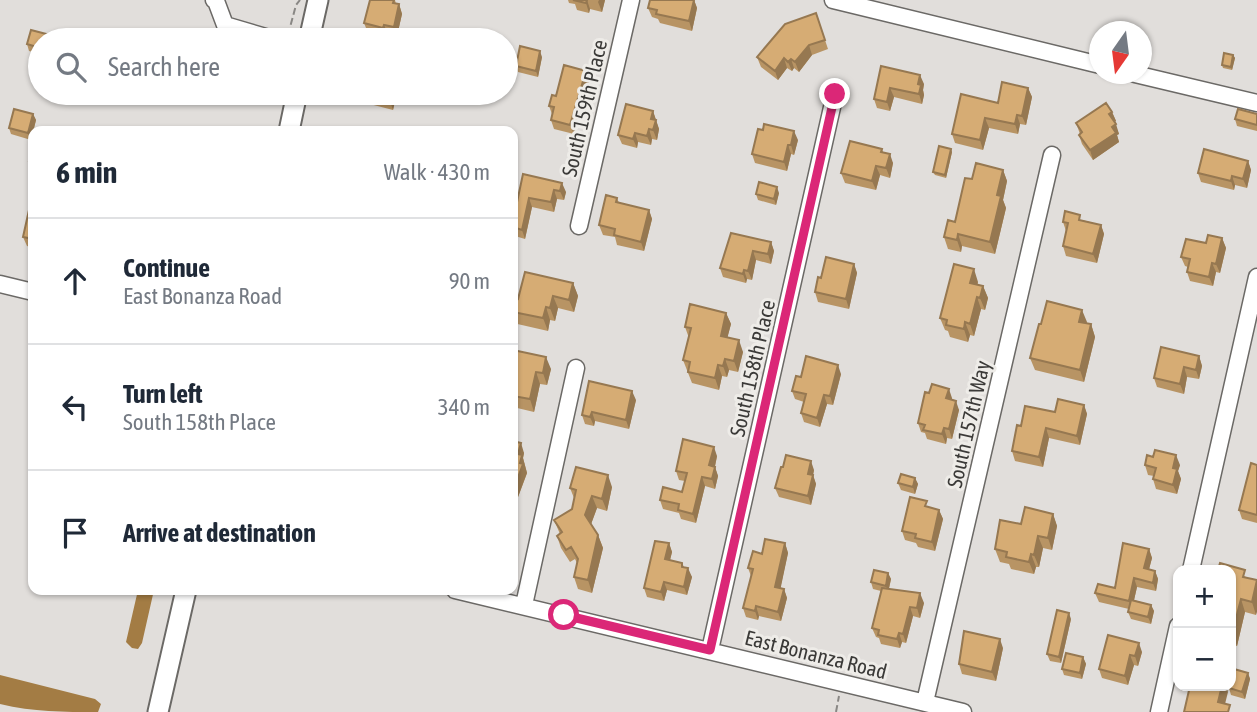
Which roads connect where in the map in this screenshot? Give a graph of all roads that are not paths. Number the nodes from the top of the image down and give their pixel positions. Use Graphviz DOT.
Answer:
graph roads {
  1 [pos="214,0"];
  2 [pos="318,0"];
  3 [pos="631,0"];
  4 [pos="834,0"];
  5 [pos="235,28"];
  6 [pos="312,28"];
  7 [pos="1089,62"];
  8 [pos="1152,78"];
  9 [pos="835,94"];
  10 [pos="1257,103"];
  11 [pos="295,105"];
  12 [pos="293,126"];
  13 [pos="1052,156"];
  14 [pos="579,226"];
  15 [pos="1257,277"];
  16 [pos="0,284"];
  17 [pos="28,291"];
  18 [pos="576,368"];
  19 [pos="1192,565"];
  20 [pos="185,595"];
  21 [pos="477,595"];
  22 [pos="524,606"];
  23 [pos="1178,628"];
  24 [pos="710,650"];
  25 [pos="925,702"];
  26 [pos="158,712"];
  27 [pos="962,712"];
  28 [pos="1158,712"];
  1 -- 5 [label="street"];
  2 -- 6 [label="main road"];
  3 -- 14 [label="street, South 159th Place"];
  4 -- 7 [label="street"];
  8 -- 10 [label="street"];
  9 -- 24 [label="street, South 158th Place"];
  11 -- 12 [label="main road"];
  13 -- 25 [label="street, South 157th Way"];
  15 -- 19 [label="street"];
  16 -- 17 [label="street"];
  18 -- 22 [label="street"];
  20 -- 26 [label="main road"];
  21 -- 22 [label="street, East Bonanza Road"];
  22 -- 24 [label="street, East Bonanza Road"];
  23 -- 28 [label="street"];
  24 -- 25 [label="street, East Bonanza Road"];
  25 -- 27 [label="street, East Bonanza Road"];
}
